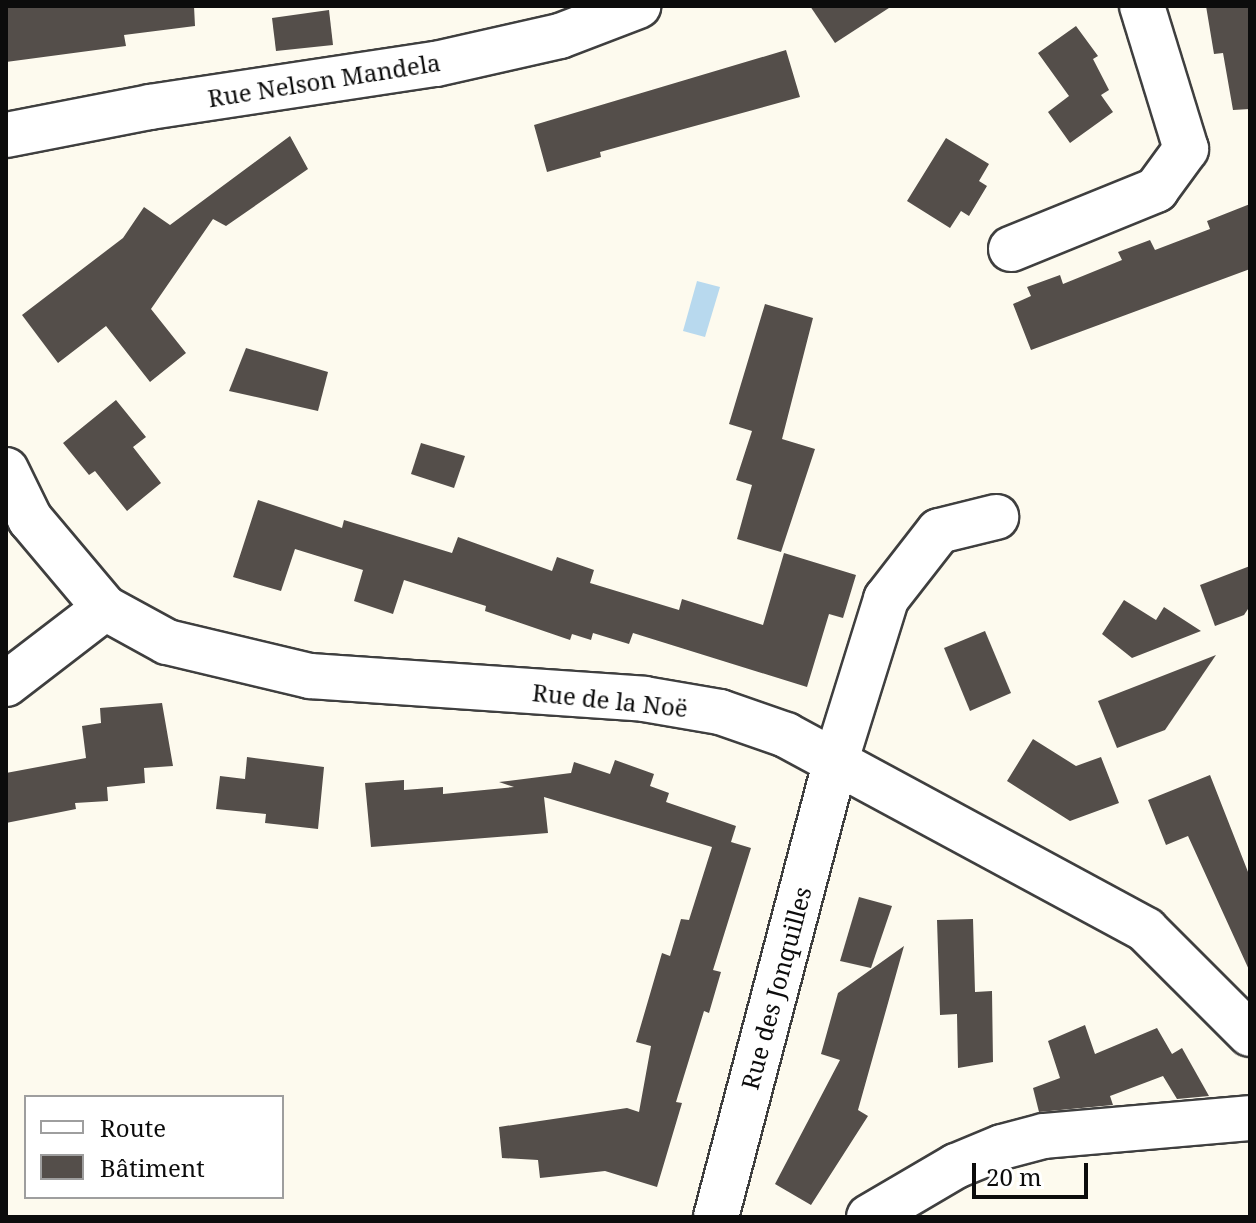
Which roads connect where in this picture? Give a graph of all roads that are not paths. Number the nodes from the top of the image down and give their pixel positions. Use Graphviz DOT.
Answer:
graph roads {
  1 [pos="638,6"];
  2 [pos="1142,6"];
  3 [pos="6,135"];
  4 [pos="1011,249"];
  5 [pos="6,470"];
  6 [pos="996,517"];
  7 [pos="105,608"];
  8 [pos="6,684"];
  9 [pos="836,760"];
  10 [pos="1250,1034"];
  11 [pos="1250,1118"];
  12 [pos="716,1217"];
  13 [pos="869,1217"];
  1 -- 3 [label="street, Rue Nelson Mandela"];
  2 -- 4 [label="street"];
  5 -- 7 [label="street, Rue de la Noë"];
  6 -- 9 [label="street, Rue des Jonquilles"];
  7 -- 8 [label="street"];
  7 -- 9 [label="street, Rue de la Noë"];
  9 -- 10 [label="street, Rue de la Noë"];
  9 -- 12 [label="street, Rue des Jonquilles"];
  11 -- 13 [label="street"];
}
